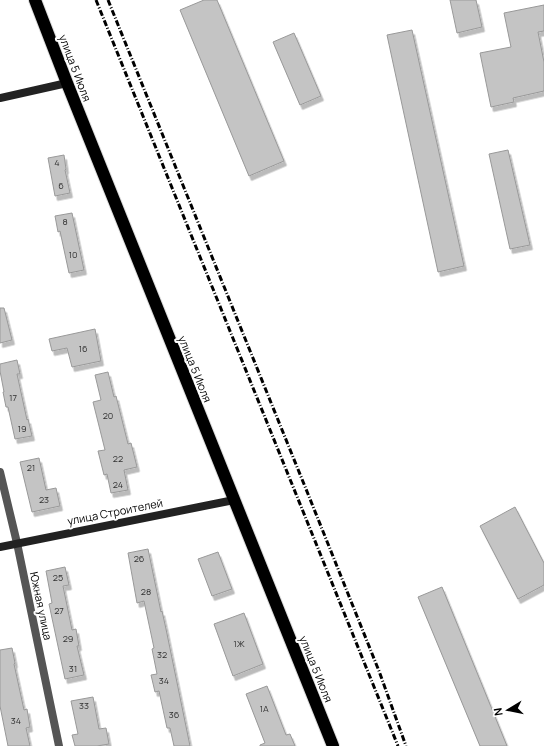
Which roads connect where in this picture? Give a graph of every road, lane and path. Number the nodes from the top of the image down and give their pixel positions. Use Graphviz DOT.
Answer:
graph roads {
  1 [pos="35,0"];
  2 [pos="67,83"];
  3 [pos="0,98"];
  4 [pos="0,472"];
  5 [pos="234,500"];
  6 [pos="16,543"];
  7 [pos="0,547"];
  8 [pos="58,746"];
  9 [pos="333,746"];
  1 -- 2 [label="highway, улица 5 Июля"];
  2 -- 3 [label="main road"];
  2 -- 5 [label="highway, улица 5 Июля"];
  4 -- 6 [label="street, Южная улица"];
  5 -- 6 [label="main road, улица Строителей"];
  5 -- 9 [label="highway, улица 5 Июля"];
  6 -- 7 [label="main road, улица Строителей"];
  6 -- 8 [label="street, Южная улица"];
}
